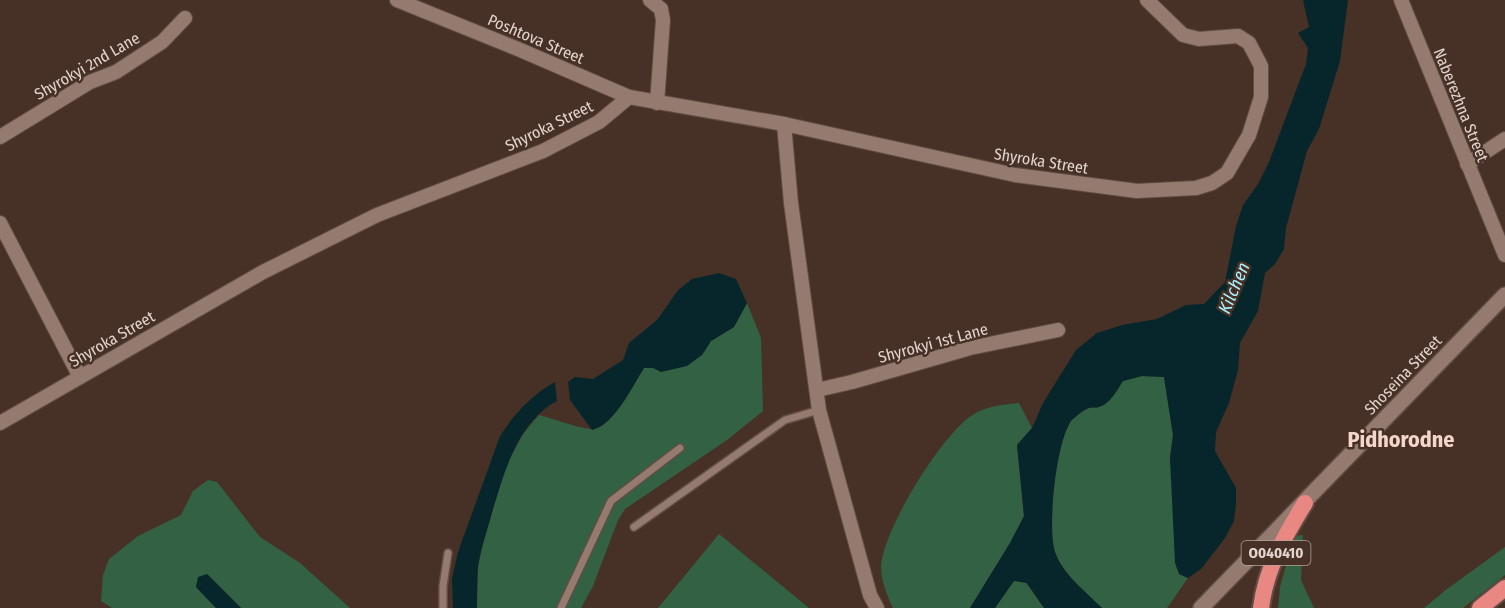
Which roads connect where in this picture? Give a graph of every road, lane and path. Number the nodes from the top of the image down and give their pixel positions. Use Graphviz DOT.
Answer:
graph roads {
  1 [pos="397,0"];
  2 [pos="650,0"];
  3 [pos="1148,0"];
  4 [pos="1401,0"];
  5 [pos="185,18"];
  6 [pos="629,97"];
  7 [pos="657,103"];
  8 [pos="784,124"];
  9 [pos="0,137"];
  10 [pos="1505,140"];
  11 [pos="1467,164"];
  12 [pos="0,223"];
  13 [pos="1505,255"];
  14 [pos="1505,295"];
  15 [pos="1058,330"];
  16 [pos="80,377"];
  17 [pos="817,390"];
  18 [pos="819,410"];
  19 [pos="0,423"];
  20 [pos="680,448"];
  21 [pos="1305,503"];
  22 [pos="634,527"];
  23 [pos="448,553"];
  24 [pos="1505,588"];
  25 [pos="443,608"];
  26 [pos="561,608"];
  27 [pos="877,608"];
  28 [pos="1201,608"];
  29 [pos="1261,608"];
  30 [pos="1480,608"];
  1 -- 6 [label="street, Poshtova Street"];
  2 -- 7 [label="street"];
  3 -- 8 [label="street, Shyroka Street"];
  4 -- 11 [label="street, Naberezhna Street"];
  5 -- 9 [label="street, Shyrokyi 2nd Lane"];
  6 -- 7 [label="street, Shyroka Street"];
  6 -- 16 [label="street, Shyroka Street"];
  7 -- 8 [label="street, Shyroka Street"];
  8 -- 17 [label="street"];
  10 -- 11 [label="street"];
  11 -- 13 [label="street, Naberezhna Street"];
  12 -- 16 [label="street"];
  14 -- 21 [label="main road, Shoseina Street / О040410"];
  15 -- 17 [label="street, Shyrokyi 1st Lane"];
  16 -- 19 [label="street, Shyroka Street"];
  17 -- 18 [label="street"];
  18 -- 22 [label="lane"];
  18 -- 27 [label="street"];
  20 -- 26 [label="lane"];
  21 -- 28 [label="main road, Shoseina Street / О040410"];
  21 -- 29 [label="highway, О040410"];
  23 -- 25 [label="lane"];
  24 -- 30 [label="highway"];
}
